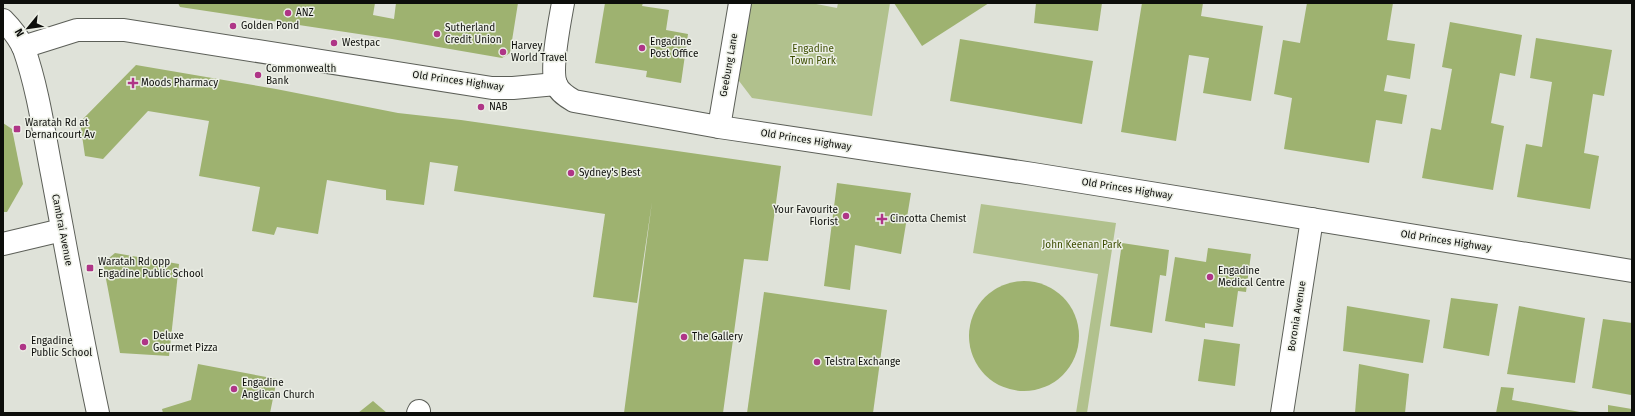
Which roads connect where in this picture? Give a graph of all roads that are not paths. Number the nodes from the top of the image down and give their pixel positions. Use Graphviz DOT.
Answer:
graph roads {
  1 [pos="563,3"];
  2 [pos="740,3"];
  3 [pos="3,20"];
  4 [pos="23,47"];
  5 [pos="556,84"];
  6 [pos="719,127"];
  7 [pos="1312,219"];
  8 [pos="62,230"];
  9 [pos="3,244"];
  10 [pos="1632,271"];
  11 [pos="98,413"];
  12 [pos="1282,413"];
  1 -- 5 [label="street"];
  2 -- 6 [label="street, Geebung Lane"];
  3 -- 4 [label="street"];
  4 -- 5 [label="street, Old Princes Highway"];
  4 -- 8 [label="street, Cambrai Avenue"];
  5 -- 6 [label="street, Old Princes Highway"];
  6 -- 7 [label="street, Old Princes Highway"];
  7 -- 10 [label="street, Old Princes Highway"];
  7 -- 12 [label="street, Boronia Avenue"];
  8 -- 9 [label="street"];
  8 -- 11 [label="street, Cambrai Avenue"];
}
